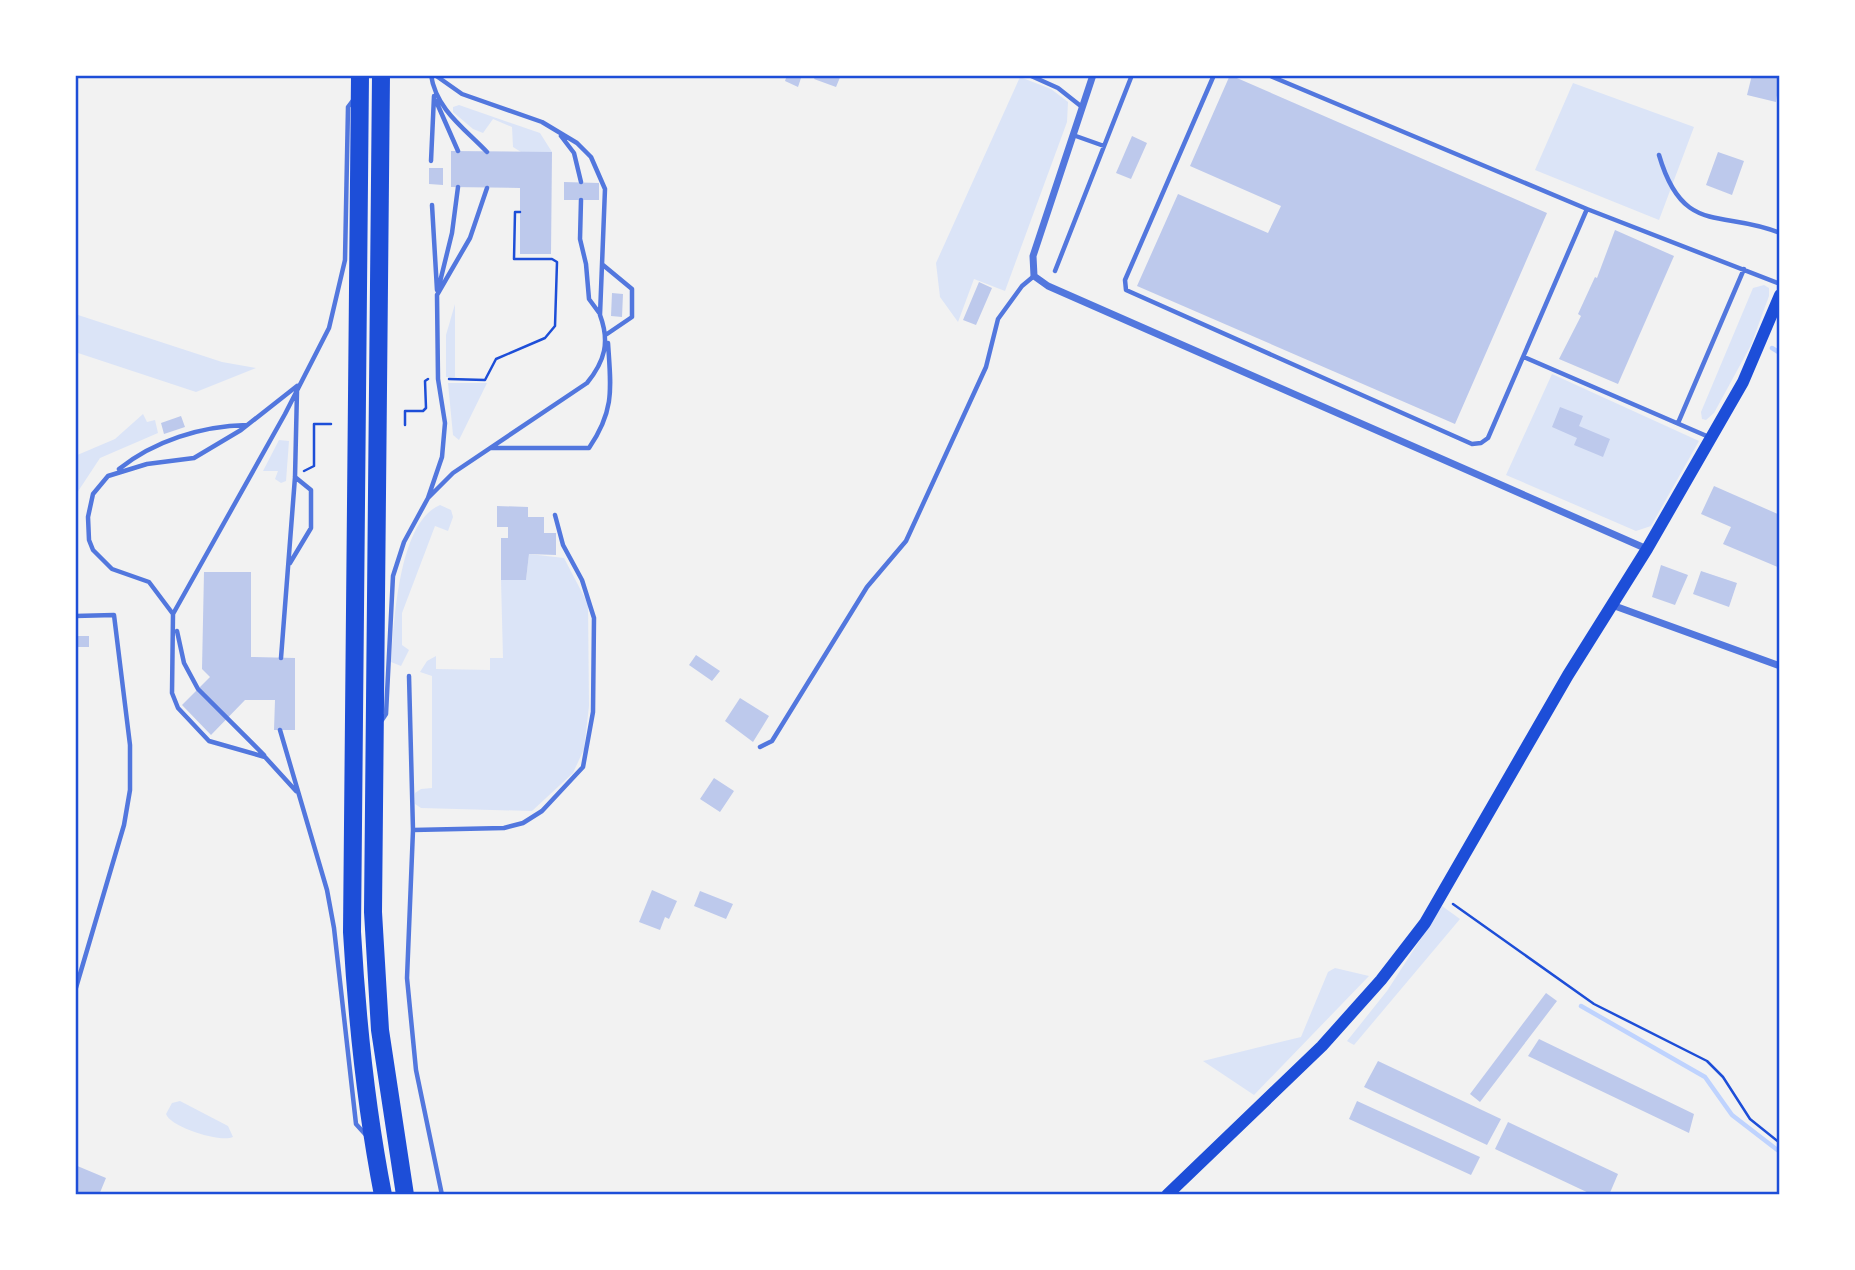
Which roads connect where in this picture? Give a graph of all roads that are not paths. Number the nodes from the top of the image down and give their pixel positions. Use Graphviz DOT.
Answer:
graph roads {
  1 [pos="381,75"];
  2 [pos="433,75"];
  3 [pos="1029,75"];
  4 [pos="1093,75"];
  5 [pos="1132,75"];
  6 [pos="1214,75"];
  7 [pos="1268,75"];
  8 [pos="360,83"];
  9 [pos="434,95"];
  10 [pos="1082,108"];
  11 [pos="559,133"];
  12 [pos="1073,135"];
  13 [pos="1104,146"];
  14 [pos="458,151"];
  15 [pos="487,152"];
  16 [pos="1658,155"];
  17 [pos="431,161"];
  18 [pos="581,182"];
  19 [pos="458,187"];
  20 [pos="487,187"];
  21 [pos="581,200"];
  22 [pos="432,205"];
  23 [pos="1587,209"];
  24 [pos="1780,233"];
  25 [pos="602,265"];
  26 [pos="1744,269"];
  27 [pos="1055,271"];
  28 [pos="1034,276"];
  29 [pos="1780,284"];
  30 [pos="437,295"];
  31 [pos="1780,295"];
  32 [pos="600,315"];
  33 [pos="607,334"];
  34 [pos="1524,357"];
  35 [pos="297,386"];
  36 [pos="1678,423"];
  37 [pos="248,425"];
  38 [pos="1711,438"];
  39 [pos="490,448"];
  40 [pos="116,472"];
  41 [pos="295,477"];
  42 [pos="428,498"];
  43 [pos="555,514"];
  44 [pos="1647,549"];
  45 [pos="288,567"];
  46 [pos="1612,605"];
  47 [pos="173,614"];
  48 [pos="75,616"];
  49 [pos="175,623"];
  50 [pos="281,658"];
  51 [pos="1780,666"];
  52 [pos="409,676"];
  53 [pos="280,730"];
  54 [pos="374,733"];
  55 [pos="761,747"];
  56 [pos="265,757"];
  57 [pos="296,791"];
  58 [pos="413,830"];
  59 [pos="75,991"];
  60 [pos="373,1142"];
  61 [pos="383,1195"];
  62 [pos="405,1195"];
  63 [pos="442,1195"];
  64 [pos="1167,1195"];
  1 -- 54 [label="highway"];
  2 -- 9 [label="lane"];
  2 -- 11 [label="lane"];
  3 -- 10 [label="lane"];
  4 -- 10 [label="street"];
  5 -- 13 [label="lane"];
  6 -- 34 [label="lane"];
  7 -- 23 [label="lane"];
  8 -- 35 [label="lane"];
  8 -- 60 [label="highway"];
  9 -- 14 [label="lane"];
  9 -- 15 [label="lane"];
  9 -- 17 [label="lane"];
  10 -- 12 [label="street"];
  11 -- 18 [label="lane"];
  11 -- 25 [label="lane"];
  12 -- 13 [label="lane"];
  12 -- 28 [label="street"];
  13 -- 27 [label="lane"];
  16 -- 24 [label="lane"];
  19 -- 30 [label="lane"];
  20 -- 30 [label="lane"];
  21 -- 32 [label="lane"];
  22 -- 30 [label="lane"];
  23 -- 26 [label="lane"];
  23 -- 34 [label="lane"];
  25 -- 32 [label="lane"];
  25 -- 33 [label="lane"];
  26 -- 29 [label="lane"];
  26 -- 36 [label="lane"];
  28 -- 44 [label="street"];
  28 -- 55 [label="lane"];
  30 -- 42 [label="lane"];
  31 -- 38 [label="main road"];
  32 -- 33 [label="lane"];
  33 -- 39 [label="lane"];
  33 -- 39 [label="lane"];
  34 -- 36 [label="lane"];
  35 -- 37 [label="lane"];
  35 -- 41 [label="lane"];
  35 -- 47 [label="lane"];
  36 -- 38 [label="lane"];
  37 -- 40 [label="lane"];
  37 -- 40 [label="lane"];
  38 -- 44 [label="main road"];
  39 -- 42 [label="lane"];
  40 -- 47 [label="lane"];
  41 -- 45 [label="lane"];
  41 -- 45 [label="lane"];
  42 -- 54 [label="lane"];
  43 -- 58 [label="lane"];
  44 -- 46 [label="main road"];
  45 -- 50 [label="lane"];
  46 -- 51 [label="street"];
  46 -- 64 [label="main road"];
  47 -- 49 [label="lane"];
  48 -- 59 [label="lane"];
  49 -- 56 [label="lane"];
  49 -- 56 [label="lane"];
  52 -- 58 [label="lane"];
  53 -- 57 [label="lane"];
  54 -- 62 [label="highway"];
  56 -- 57 [label="lane"];
  57 -- 60 [label="lane"];
  58 -- 63 [label="lane"];
  60 -- 61 [label="highway"];
}
